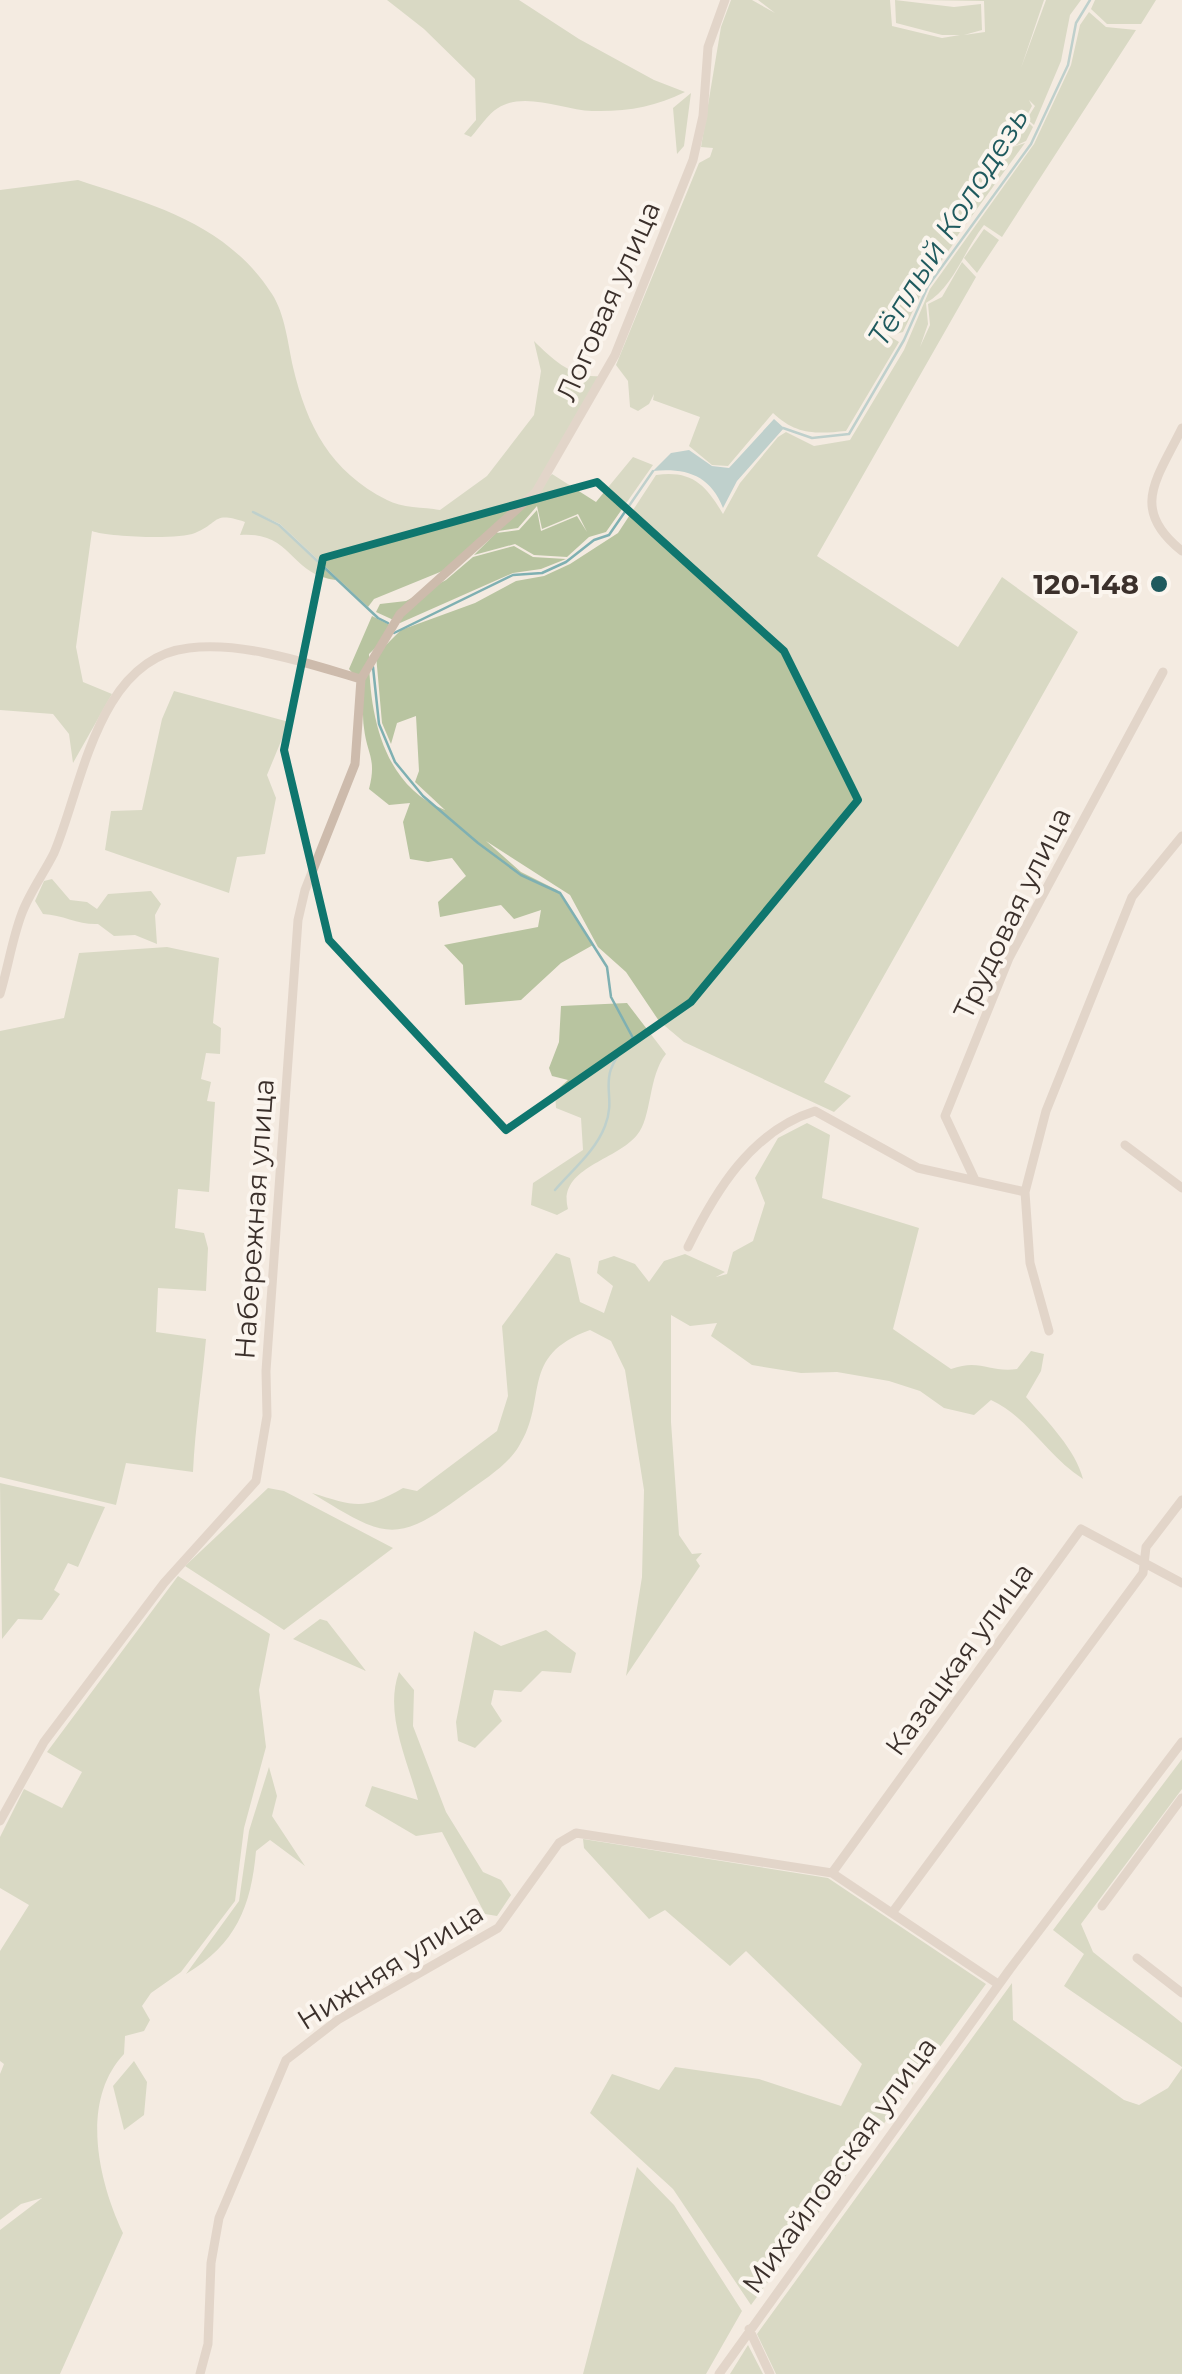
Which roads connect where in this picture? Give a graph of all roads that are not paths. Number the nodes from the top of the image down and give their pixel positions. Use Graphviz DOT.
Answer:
graph roads {
  1 [pos="724,0"];
  2 [pos="1182,428"];
  3 [pos="1182,552"];
  4 [pos="1163,672"];
  5 [pos="363,675"];
  6 [pos="1182,836"];
  7 [pos="0,994"];
  8 [pos="1124,1145"];
  9 [pos="975,1180"];
  10 [pos="1182,1188"];
  11 [pos="1025,1192"];
  12 [pos="688,1248"];
  13 [pos="1049,1331"];
  14 [pos="1182,1500"];
  15 [pos="1145,1559"];
  16 [pos="1182,1583"];
  17 [pos="1182,1742"];
  18 [pos="1182,1798"];
  19 [pos="0,1822"];
  20 [pos="832,1873"];
  21 [pos="1102,1906"];
  22 [pos="892,1913"];
  23 [pos="1138,1958"];
  24 [pos="998,1984"];
  25 [pos="1182,1993"];
  26 [pos="748,2330"];
  27 [pos="200,2374"];
  28 [pos="719,2374"];
  29 [pos="770,2374"];
  1 -- 5 [label="street, Логовая улица"];
  2 -- 3 [label="street"];
  4 -- 9 [label="street, Трудовая улица"];
  5 -- 7 [label="street"];
  5 -- 19 [label="street, Набережная улица"];
  6 -- 11 [label="street"];
  8 -- 10 [label="street"];
  9 -- 11 [label="street"];
  9 -- 12 [label="street"];
  11 -- 13 [label="street"];
  14 -- 15 [label="street"];
  15 -- 16 [label="street, Казацкая улица"];
  15 -- 20 [label="street, Казацкая улица"];
  15 -- 22 [label="street"];
  17 -- 24 [label="street, Михайловская улица"];
  18 -- 21 [label="street"];
  20 -- 22 [label="street"];
  20 -- 27 [label="street, Нижняя улица"];
  22 -- 24 [label="street"];
  23 -- 25 [label="street"];
  24 -- 26 [label="street, Михайловская улица"];
  26 -- 28 [label="street, Михайловская улица"];
  26 -- 29 [label="street"];
}
